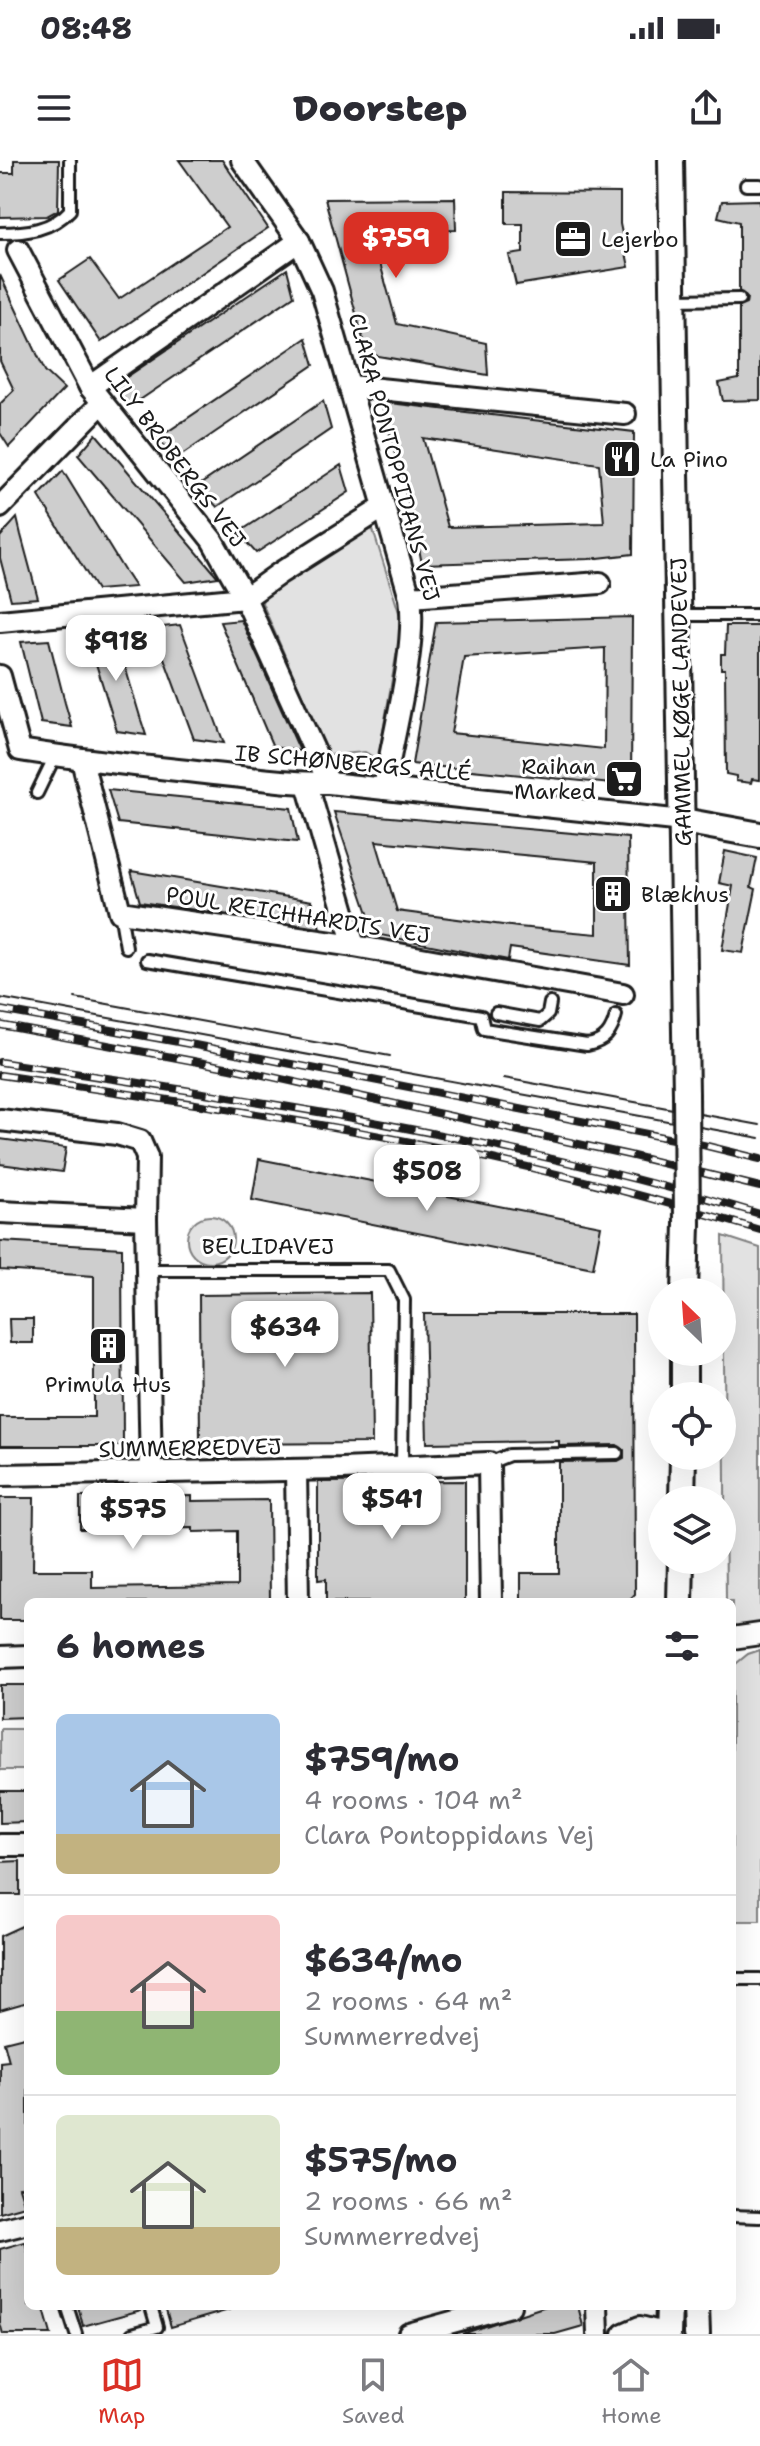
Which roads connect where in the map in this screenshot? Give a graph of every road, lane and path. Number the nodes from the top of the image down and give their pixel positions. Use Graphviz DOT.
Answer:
graph roads {
  1 [pos="70,160"];
  2 [pos="671,160"];
  3 [pos="248,161"];
  4 [pos="746,185"];
  5 [pos="760,185"];
  6 [pos="0,233"];
  7 [pos="299,241"];
  8 [pos="18,250"];
  9 [pos="739,299"];
  10 [pos="674,300"];
  11 [pos="350,386"];
  12 [pos="96,396"];
  13 [pos="625,414"];
  14 [pos="0,507"];
  15 [pos="384,507"];
  16 [pos="600,583"];
  17 [pos="410,597"];
  18 [pos="245,598"];
  19 [pos="679,615"];
  20 [pos="760,615"];
  21 [pos="0,621"];
  22 [pos="0,676"];
  23 [pos="55,756"];
  24 [pos="82,760"];
  25 [pos="329,783"];
  26 [pos="307,784"];
  27 [pos="384,789"];
  28 [pos="37,793"];
  29 [pos="683,821"];
  30 [pos="760,835"];
  31 [pos="120,912"];
  32 [pos="354,946"];
  33 [pos="126,947"];
  34 [pos="147,960"];
  35 [pos="623,994"];
  36 [pos="550,1003"];
  37 [pos="496,1013"];
  38 [pos="616,1015"];
  39 [pos="0,1120"];
  40 [pos="0,1212"];
  41 [pos="146,1219"];
  42 [pos="147,1270"];
  43 [pos="685,1278"];
  44 [pos="617,1453"];
  45 [pos="489,1463"];
  46 [pos="402,1467"];
  47 [pos="296,1470"];
  48 [pos="151,1473"];
  49 [pos="0,1475"];
  50 [pos="681,1574"];
  51 [pos="298,1598"];
  52 [pos="491,1598"];
  53 [pos="680,1598"];
  54 [pos="760,1634"];
  55 [pos="736,1637"];
  56 [pos="24,1656"];
  57 [pos="0,1657"];
  58 [pos="0,1845"];
  59 [pos="24,1845"];
  60 [pos="736,1979"];
  61 [pos="760,1979"];
  62 [pos="736,2216"];
  63 [pos="760,2217"];
  64 [pos="24,2224"];
  65 [pos="0,2230"];
  66 [pos="68,2310"];
  67 [pos="152,2310"];
  68 [pos="496,2310"];
  69 [pos="597,2310"];
  70 [pos="669,2310"];
  71 [pos="696,2310"];
  72 [pos="76,2334"];
  73 [pos="132,2334"];
  74 [pos="409,2334"];
  75 [pos="598,2334"];
  76 [pos="624,2334"];
  77 [pos="668,2334"];
  78 [pos="697,2334"];
  1 -- 6 [label="lane"];
  2 -- 10 [label="street, GAMMEL KØGE LANDEVEJ"];
  3 -- 7 [label="street, CLARA PONTOPPIDANS VEJ"];
  4 -- 5 [label="lane"];
  7 -- 11 [label="street, CLARA PONTOPPIDANS VEJ"];
  7 -- 12 [label="street"];
  8 -- 12 [label="street, LILY BROBERGS VEJ"];
  9 -- 10 [label="lane"];
  10 -- 19 [label="street, GAMMEL KØGE LANDEVEJ"];
  11 -- 13 [label="street"];
  11 -- 15 [label="street, CLARA PONTOPPIDANS VEJ"];
  12 -- 14 [label="street"];
  12 -- 18 [label="street, LILY BROBERGS VEJ"];
  15 -- 17 [label="street, CLARA PONTOPPIDANS VEJ"];
  15 -- 18 [label="street"];
  16 -- 17 [label="street"];
  17 -- 27 [label="street, CLARA PONTOPPIDANS VEJ"];
  18 -- 21 [label="street"];
  18 -- 25 [label="street, LILY BROBERGS VEJ"];
  19 -- 20 [label="lane"];
  19 -- 29 [label="street, GAMMEL KØGE LANDEVEJ"];
  22 -- 23 [label="street, IB SCHØNBERGS ALLÉ"];
  23 -- 24 [label="street, IB SCHØNBERGS ALLÉ"];
  23 -- 28 [label="lane"];
  24 -- 26 [label="street, IB SCHØNBERGS ALLÉ"];
  24 -- 31 [label="street"];
  25 -- 26 [label="street, IB SCHØNBERGS ALLÉ"];
  25 -- 27 [label="street, IB SCHØNBERGS ALLÉ"];
  26 -- 32 [label="street"];
  27 -- 29 [label="street, IB SCHØNBERGS ALLÉ"];
  29 -- 30 [label="street"];
  29 -- 43 [label="street, GAMMEL KØGE LANDEVEJ, bridge"];
  31 -- 32 [label="street, POUL REICHHARDTS VEJ"];
  31 -- 33 [label="lane"];
  32 -- 35 [label="street, POUL REICHHARDTS VEJ"];
  34 -- 38 [label="lane"];
  36 -- 37 [label="lane"];
  39 -- 41 [label="street"];
  40 -- 41 [label="street"];
  41 -- 42 [label="street"];
  42 -- 46 [label="lane, BELLIDAVEJ"];
  42 -- 48 [label="street"];
  44 -- 45 [label="lane"];
  45 -- 46 [label="street"];
  45 -- 52 [label="street"];
  46 -- 47 [label="street"];
  47 -- 48 [label="street, SUMMERREDVEJ"];
  47 -- 51 [label="street, SUMMERREDVEJ"];
  48 -- 49 [label="street, SUMMERREDVEJ"];
  50 -- 53 [label="street"];
  54 -- 55 [label="street"];
  56 -- 57 [label="street"];
  58 -- 59 [label="street"];
  60 -- 61 [label="lane"];
  62 -- 63 [label="lane"];
  64 -- 65 [label="street"];
  66 -- 72 [label="lane"];
  67 -- 73 [label="lane"];
  68 -- 74 [label="street"];
  69 -- 75 [label="street"];
  70 -- 77 [label="street"];
  71 -- 78 [label="street"];
  76 -- 77 [label="street"];
}
